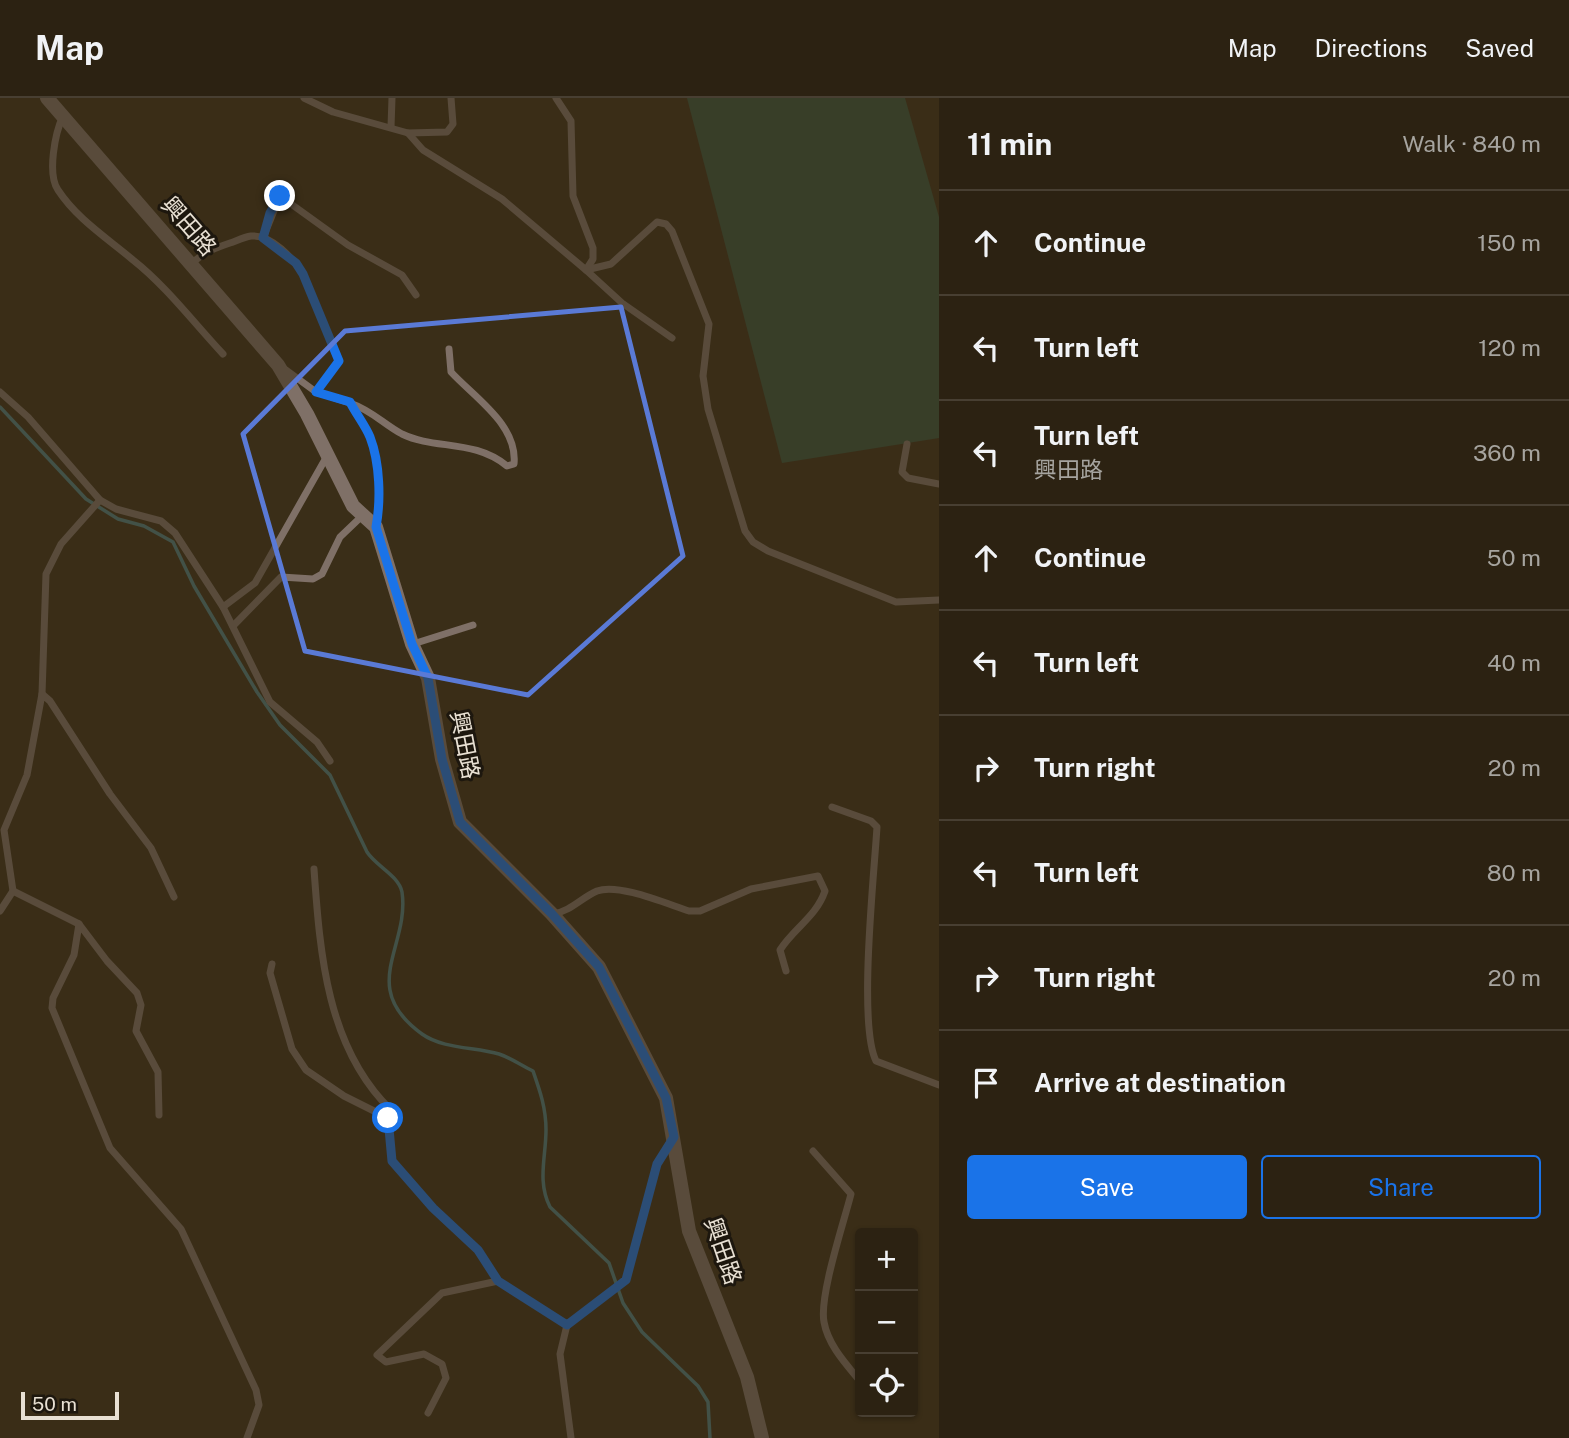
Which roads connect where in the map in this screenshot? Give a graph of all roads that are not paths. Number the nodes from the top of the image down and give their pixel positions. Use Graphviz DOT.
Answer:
graph roads {
  1 [pos="47,98"];
  2 [pos="304,98"];
  3 [pos="392,98"];
  4 [pos="451,98"];
  5 [pos="556,98"];
  6 [pos="63,116"];
  7 [pos="391,127"];
  8 [pos="408,133"];
  9 [pos="263,238"];
  10 [pos="191,264"];
  11 [pos="586,270"];
  12 [pos="416,295"];
  13 [pos="671,338"];
  14 [pos="450,349"];
  15 [pos="223,354"];
  16 [pos="278,365"];
  17 [pos="0,392"];
  18 [pos="316,392"];
  19 [pos="350,402"];
  20 [pos="907,444"];
  21 [pos="328,456"];
  22 [pos="939,484"];
  23 [pos="100,500"];
  24 [pos="362,516"];
  25 [pos="376,527"];
  26 [pos="939,600"];
  27 [pos="223,607"];
  28 [pos="473,625"];
  29 [pos="233,626"];
  30 [pos="412,644"];
  31 [pos="42,694"];
  32 [pos="330,761"];
  33 [pos="832,807"];
  34 [pos="314,869"];
  35 [pos="12,891"];
  36 [pos="174,897"];
  37 [pos="0,911"];
  38 [pos="552,914"];
  39 [pos="79,924"];
  40 [pos="272,964"];
  41 [pos="786,971"];
  42 [pos="939,1085"];
  43 [pos="159,1115"];
  44 [pos="388,1118"];
  45 [pos="674,1137"];
  46 [pos="813,1151"];
  47 [pos="498,1281"];
  48 [pos="567,1325"];
  49 [pos="855,1375"];
  50 [pos="428,1413"];
  51 [pos="247,1438"];
  52 [pos="571,1438"];
  53 [pos="762,1438"];
  1 -- 6 [label="street, 興田路"];
  2 -- 7 [label="lane"];
  3 -- 7 [label="lane"];
  4 -- 8 [label="lane"];
  5 -- 11 [label="lane"];
  6 -- 10 [label="street, 興田路"];
  6 -- 15 [label="lane"];
  7 -- 8 [label="lane"];
  8 -- 11 [label="lane"];
  9 -- 10 [label="lane"];
  9 -- 12 [label="lane"];
  9 -- 18 [label="lane"];
  10 -- 16 [label="street, 興田路"];
  11 -- 13 [label="lane"];
  11 -- 26 [label="lane"];
  14 -- 19 [label="lane"];
  16 -- 18 [label="lane"];
  16 -- 21 [label="street, 興田路"];
  17 -- 23 [label="lane"];
  18 -- 19 [label="lane"];
  19 -- 25 [label="lane"];
  20 -- 22 [label="lane"];
  21 -- 24 [label="street, 興田路"];
  21 -- 27 [label="lane"];
  23 -- 27 [label="lane"];
  23 -- 31 [label="lane"];
  24 -- 25 [label="street, 興田路"];
  24 -- 29 [label="lane"];
  25 -- 30 [label="street, 興田路"];
  27 -- 29 [label="lane"];
  28 -- 30 [label="lane"];
  29 -- 32 [label="lane"];
  30 -- 38 [label="street, 興田路"];
  31 -- 35 [label="lane"];
  31 -- 36 [label="lane"];
  33 -- 42 [label="lane"];
  34 -- 44 [label="lane"];
  35 -- 37 [label="lane"];
  35 -- 39 [label="lane"];
  38 -- 41 [label="lane"];
  38 -- 45 [label="street, 興田路"];
  39 -- 43 [label="lane"];
  39 -- 51 [label="lane"];
  40 -- 44 [label="lane"];
  44 -- 47 [label="lane"];
  45 -- 48 [label="lane"];
  45 -- 53 [label="street, 興田路"];
  46 -- 49 [label="lane"];
  47 -- 48 [label="lane"];
  47 -- 50 [label="lane"];
  48 -- 52 [label="lane"];
}
